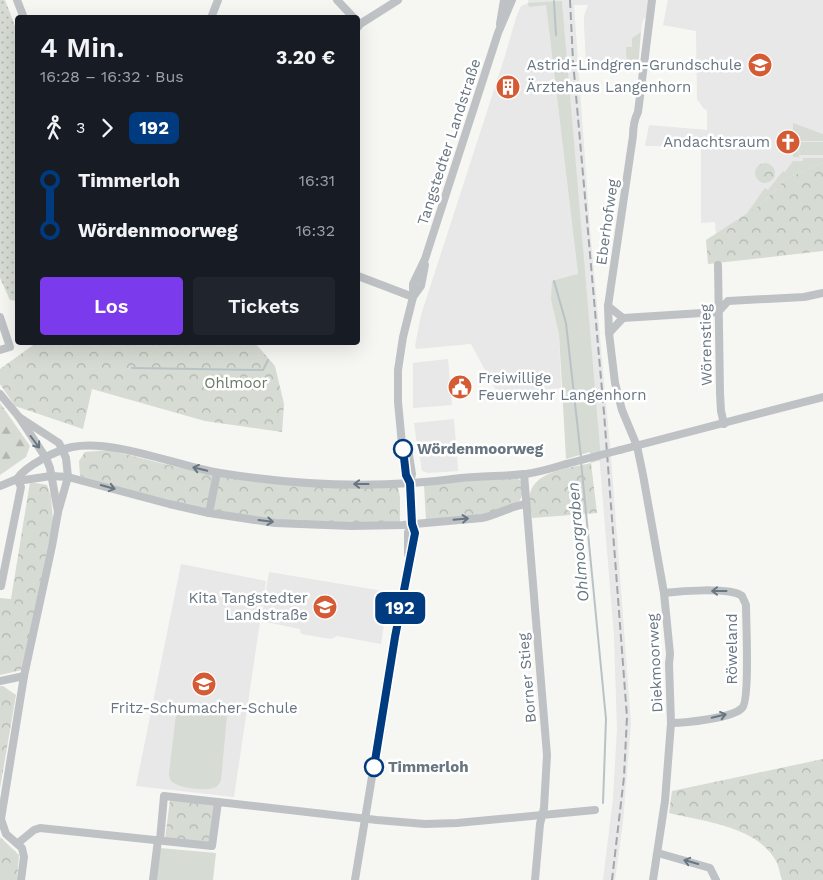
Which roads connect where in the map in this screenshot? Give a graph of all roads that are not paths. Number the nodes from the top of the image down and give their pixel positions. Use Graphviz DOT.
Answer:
graph roads {
  1 [pos="16,0"];
  2 [pos="218,0"];
  3 [pos="337,0"];
  4 [pos="398,0"];
  5 [pos="504,0"];
  6 [pos="512,0"];
  7 [pos="652,0"];
  8 [pos="23,15"];
  9 [pos="212,15"];
  10 [pos="351,15"];
  11 [pos="360,20"];
  12 [pos="498,33"];
  13 [pos="718,265"];
  14 [pos="360,277"];
  15 [pos="823,293"];
  16 [pos="413,297"];
  17 [pos="608,306"];
  18 [pos="718,312"];
  19 [pos="0,317"];
  20 [pos="623,318"];
  21 [pos="609,333"];
  22 [pos="0,350"];
  23 [pos="0,394"];
  24 [pos="823,397"];
  25 [pos="19,417"];
  26 [pos="724,424"];
  27 [pos="636,446"];
  28 [pos="63,450"];
  29 [pos="46,458"];
  30 [pos="217,473"];
  31 [pos="524,474"];
  32 [pos="51,476"];
  33 [pos="64,477"];
  34 [pos="18,479"];
  35 [pos="410,483"];
  36 [pos="0,486"];
  37 [pos="526,504"];
  38 [pos="58,512"];
  39 [pos="210,513"];
  40 [pos="412,524"];
  41 [pos="1,586"];
  42 [pos="664,594"];
  43 [pos="24,676"];
  44 [pos="0,681"];
  45 [pos="671,723"];
  46 [pos="218,802"];
  47 [pos="595,810"];
  48 [pos="542,816"];
  49 [pos="366,819"];
  50 [pos="159,840"];
  51 [pos="18,843"];
  52 [pos="658,852"];
  53 [pos="21,880"];
  54 [pos="153,880"];
  55 [pos="355,880"];
  56 [pos="535,880"];
  57 [pos="652,880"];
  58 [pos="716,880"];
  1 -- 8 [label="street"];
  2 -- 9 [label="street"];
  3 -- 10 [label="street"];
  4 -- 11 [label="street"];
  5 -- 12 [label="street, Tangstedter Landstraße"];
  6 -- 12 [label="street, Tangstedter Landstraße"];
  7 -- 17 [label="street, Eberhofweg"];
  12 -- 16 [label="street, Tangstedter Landstraße"];
  13 -- 18 [label="street, Wörenstieg"];
  14 -- 16 [label="street"];
  15 -- 18 [label="street"];
  16 -- 35 [label="street, Tangstedter Landstraße"];
  17 -- 20 [label="street"];
  17 -- 21 [label="street, Eberhofweg"];
  18 -- 20 [label="street"];
  18 -- 26 [label="street, Wörenstieg"];
  19 -- 22 [label="street"];
  20 -- 21 [label="street"];
  21 -- 27 [label="street, Eberhofweg"];
  23 -- 25 [label="street"];
  24 -- 26 [label="street"];
  25 -- 28 [label="street"];
  25 -- 29 [label="street, one-way"];
  26 -- 27 [label="street"];
  27 -- 31 [label="street, bridge"];
  27 -- 42 [label="street, Diekmoorweg"];
  28 -- 29 [label="street"];
  30 -- 28 [label="street, one-way"];
  28 -- 33 [label="street"];
  29 -- 32 [label="street"];
  29 -- 34 [label="street"];
  35 -- 30 [label="street, one-way"];
  30 -- 39 [label="street"];
  31 -- 35 [label="street"];
  31 -- 37 [label="street, Borner Stieg"];
  32 -- 33 [label="street"];
  32 -- 34 [label="street"];
  32 -- 38 [label="street"];
  33 -- 38 [label="street"];
  33 -- 39 [label="street, one-way"];
  34 -- 36 [label="street"];
  34 -- 41 [label="street"];
  35 -- 40 [label="street, Tangstedter Landstraße"];
  40 -- 37 [label="street, one-way"];
  37 -- 48 [label="street, Borner Stieg"];
  38 -- 43 [label="street"];
  39 -- 40 [label="street, one-way"];
  40 -- 49 [label="street, Tangstedter Landstraße"];
  42 -- 45 [label="street, Diekmoorweg"];
  45 -- 42 [label="street, Röweland, one-way"];
  43 -- 44 [label="street"];
  43 -- 51 [label="street"];
  45 -- 52 [label="street, Diekmoorweg"];
  46 -- 49 [label="street"];
  46 -- 50 [label="street"];
  46 -- 50 [label="street"];
  47 -- 48 [label="street"];
  48 -- 49 [label="street"];
  48 -- 56 [label="street, Borner Stieg"];
  49 -- 55 [label="street, Tangstedter Landstraße"];
  50 -- 51 [label="street"];
  50 -- 54 [label="street"];
  51 -- 53 [label="street"];
  52 -- 57 [label="street, Diekmoorweg"];
  58 -- 52 [label="street, one-way"];
}
